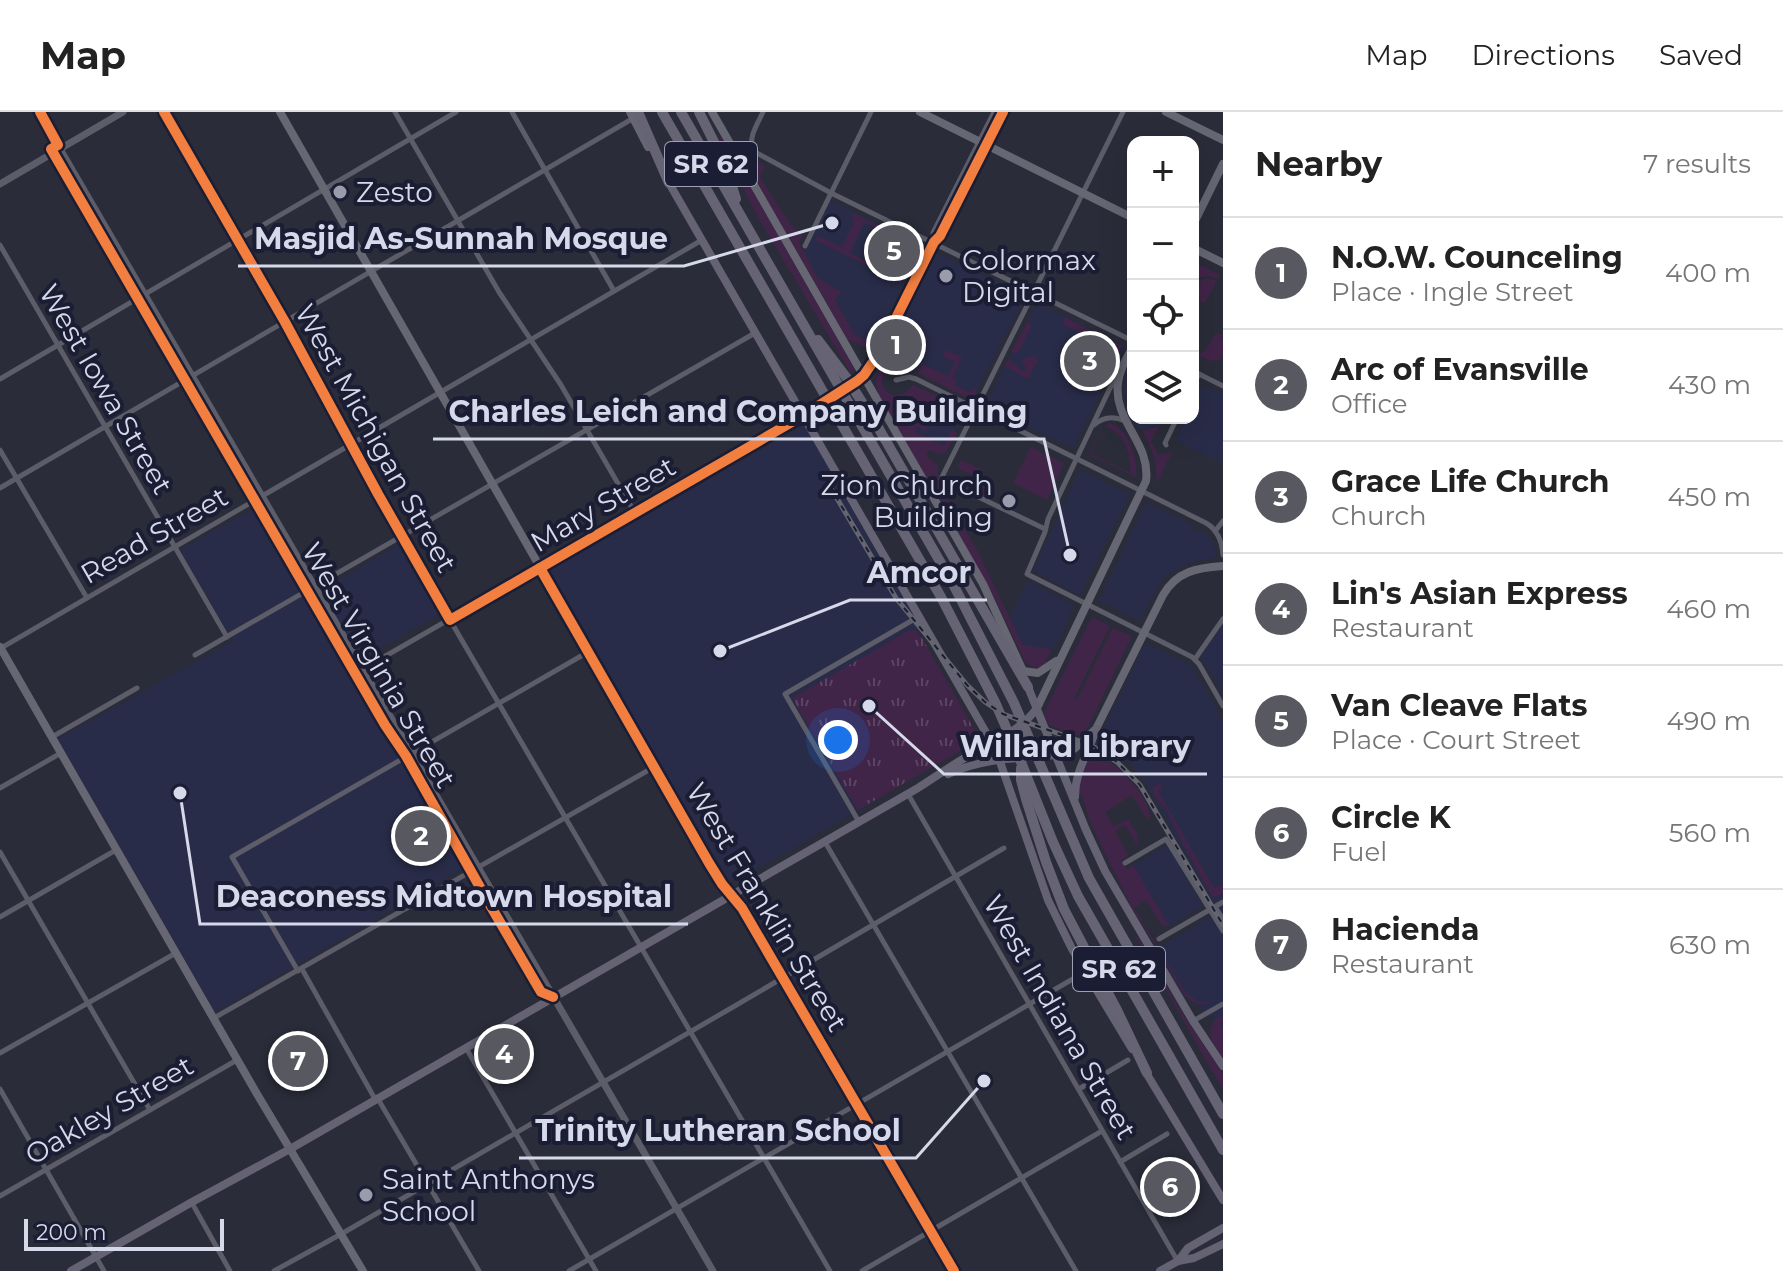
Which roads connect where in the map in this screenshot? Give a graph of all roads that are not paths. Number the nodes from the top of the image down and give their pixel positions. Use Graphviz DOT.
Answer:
graph roads {
  1 [pos="40,112"];
  2 [pos="123,112"];
  3 [pos="164,112"];
  4 [pos="280,112"];
  5 [pos="395,112"];
  6 [pos="456,112"];
  7 [pos="512,112"];
  8 [pos="662,112"];
  9 [pos="681,112"];
  10 [pos="699,112"];
  11 [pos="712,112"];
  12 [pos="763,112"];
  13 [pos="871,112"];
  14 [pos="920,112"];
  15 [pos="994,112"];
  16 [pos="1003,112"];
  17 [pos="1123,112"];
  18 [pos="1166,112"];
  19 [pos="634,114"];
  20 [pos="411,139"];
  21 [pos="1223,140"];
  22 [pos="983,144"];
  23 [pos="60,149"];
  24 [pos="1223,164"];
  25 [pos="544,170"];
  26 [pos="669,183"];
  27 [pos="0,184"];
  28 [pos="324,189"];
  29 [pos="831,193"];
  30 [pos="1083,194"];
  31 [pos="1199,213"];
  32 [pos="1127,215"];
  33 [pos="742,217"];
  34 [pos="457,220"];
  35 [pos="237,240"];
  36 [pos="702,240"];
  37 [pos="934,242"];
  38 [pos="0,245"];
  39 [pos="805,246"];
  40 [pos="1199,251"];
  41 [pos="1223,263"];
  42 [pos="371,271"];
  43 [pos="614,291"];
  44 [pos="1035,293"];
  45 [pos="144,294"];
  46 [pos="285,322"];
  47 [pos="756,333"];
  48 [pos="530,340"];
  49 [pos="1127,341"];
  50 [pos="57,345"];
  51 [pos="1130,352"];
  52 [pos="1120,374"];
  53 [pos="1199,374"];
  54 [pos="864,375"];
  55 [pos="192,376"];
  56 [pos="0,379"];
  57 [pos="841,379"];
  58 [pos="896,380"];
  59 [pos="1223,386"];
  60 [pos="440,392"];
  61 [pos="976,409"];
  62 [pos="804,415"];
  63 [pos="1125,421"];
  64 [pos="1174,424"];
  65 [pos="1094,426"];
  66 [pos="105,427"];
  67 [pos="586,429"];
  68 [pos="351,444"];
  69 [pos="1166,445"];
  70 [pos="0,450"];
  71 [pos="1077,459"];
  72 [pos="17,478"];
  73 [pos="491,484"];
  74 [pos="0,488"];
  75 [pos="1142,491"];
  76 [pos="261,496"];
  77 [pos="635,513"];
  78 [pos="1223,521"];
  79 [pos="1045,529"];
  80 [pos="1216,530"];
  81 [pos="401,536"];
  82 [pos="174,547"];
  83 [pos="1223,555"];
  84 [pos="1223,566"];
  85 [pos="540,568"];
  86 [pos="314,586"];
  87 [pos="87,598"];
  88 [pos="1086,605"];
  89 [pos="919,616"];
  90 [pos="1223,619"];
  91 [pos="450,620"];
  92 [pos="1144,633"];
  93 [pos="227,637"];
  94 [pos="0,648"];
  95 [pos="589,651"];
  96 [pos="195,655"];
  97 [pos="1060,658"];
  98 [pos="1195,659"];
  99 [pos="363,670"];
  100 [pos="1023,671"];
  101 [pos="1028,687"];
  102 [pos="137,688"];
  103 [pos="498,703"];
  104 [pos="1223,706"];
  105 [pos="1037,708"];
  106 [pos="1096,729"];
  107 [pos="51,737"];
  108 [pos="992,743"];
  109 [pos="61,753"];
  110 [pos="411,753"];
  111 [pos="1056,755"];
  112 [pos="999,759"];
  113 [pos="1021,762"];
  114 [pos="655,767"];
  115 [pos="0,788"];
  116 [pos="918,788"];
  117 [pos="908,794"];
  118 [pos="1074,802"];
  119 [pos="564,818"];
  120 [pos="859,822"];
  121 [pos="825,841"];
  122 [pos="1004,848"];
  123 [pos="116,850"];
  124 [pos="0,852"];
  125 [pos="1125,863"];
  126 [pos="478,868"];
  127 [pos="956,877"];
  128 [pos="731,895"];
  129 [pos="28,900"];
  130 [pos="1223,902"];
  131 [pos="1213,908"];
  132 [pos="0,917"];
  133 [pos="1223,919"];
  134 [pos="875,924"];
  135 [pos="1223,931"];
  136 [pos="1159,939"];
  137 [pos="640,947"];
  138 [pos="176,953"];
  139 [pos="300,970"];
  140 [pos="1078,976"];
  141 [pos="783,977"];
  142 [pos="553,997"];
  143 [pos="88,1003"];
  144 [pos="1029,1004"];
  145 [pos="1223,1004"];
  146 [pos="214,1018"];
  147 [pos="1193,1021"];
  148 [pos="689,1032"];
  149 [pos="466,1047"];
  150 [pos="948,1051"];
  151 [pos="0,1053"];
  152 [pos="237,1060"];
  153 [pos="1128,1060"];
  154 [pos="1223,1066"];
  155 [pos="1147,1073"];
  156 [pos="603,1082"];
  157 [pos="0,1089"];
  158 [pos="1079,1089"];
  159 [pos="377,1098"];
  160 [pos="857,1105"];
  161 [pos="150,1110"];
  162 [pos="1223,1114"];
  163 [pos="1102,1131"];
  164 [pos="515,1133"];
  165 [pos="1167,1134"];
  166 [pos="290,1149"];
  167 [pos="1223,1150"];
  168 [pos="763,1158"];
  169 [pos="1120,1162"];
  170 [pos="46,1169"];
  171 [pos="1023,1178"];
  172 [pos="429,1183"];
  173 [pos="0,1196"];
  174 [pos="1223,1200"];
  175 [pos="192,1202"];
  176 [pos="676,1209"];
  177 [pos="1223,1228"];
  178 [pos="931,1231"];
  179 [pos="340,1233"];
  180 [pos="1223,1244"];
  181 [pos="96,1257"];
  182 [pos="589,1259"];
  183 [pos="1178,1261"];
  184 [pos="71,1271"];
  185 [pos="104,1271"];
  186 [pos="230,1271"];
  187 [pos="274,1271"];
  188 [pos="363,1271"];
  189 [pos="479,1271"];
  190 [pos="569,1271"];
  191 [pos="596,1271"];
  192 [pos="713,1271"];
  193 [pos="830,1271"];
  194 [pos="862,1271"];
  195 [pos="954,1271"];
  196 [pos="1076,1271"];
  197 [pos="1160,1271"];
  1 -- 23 [label="main road"];
  2 -- 23 [label="street"];
  3 -- 35 [label="street, West Michigan Street"];
  4 -- 28 [label="main road, West Franklin Street"];
  5 -- 20 [label="street"];
  6 -- 20 [label="street"];
  7 -- 25 [label="street"];
  8 -- 113 [label="highway, SR 62"];
  9 -- 33 [label="highway, SR 62"];
  10 -- 33 [label="highway"];
  11 -- 54 [label="main road"];
  12 -- 29 [label="street"];
  13 -- 29 [label="street"];
  14 -- 22 [label="main road"];
  15 -- 22 [label="street"];
  16 -- 22 [label="street"];
  17 -- 30 [label="street"];
  18 -- 21 [label="main road"];
  19 -- 25 [label="street"];
  19 -- 26 [label="highway"];
  20 -- 28 [label="street"];
  20 -- 34 [label="street"];
  22 -- 30 [label="main road"];
  22 -- 37 [label="street"];
  23 -- 27 [label="street"];
  23 -- 45 [label="street, West Virginia Street"];
  24 -- 31 [label="main road"];
  25 -- 34 [label="street"];
  25 -- 43 [label="street"];
  26 -- 36 [label="main road"];
  28 -- 35 [label="street"];
  28 -- 42 [label="main road, West Franklin Street"];
  29 -- 37 [label="street"];
  29 -- 39 [label="street"];
  30 -- 32 [label="main road"];
  30 -- 44 [label="street"];
  33 -- 57 [label="highway, SR 62"];
  34 -- 42 [label="street"];
  34 -- 48 [label="street"];
  35 -- 45 [label="street"];
  35 -- 46 [label="street, West Michigan Street"];
  36 -- 43 [label="street, Read Street"];
  36 -- 47 [label="main road"];
  37 -- 44 [label="street"];
  37 -- 54 [label="street"];
  38 -- 50 [label="street, West Iowa Street"];
  40 -- 41 [label="main road"];
  42 -- 46 [label="street"];
  42 -- 60 [label="main road, West Franklin Street"];
  43 -- 48 [label="street, Read Street"];
  44 -- 49 [label="street"];
  44 -- 61 [label="street"];
  45 -- 50 [label="street"];
  45 -- 55 [label="street, West Virginia Street"];
  46 -- 55 [label="street"];
  46 -- 68 [label="street, West Michigan Street"];
  47 -- 62 [label="main road"];
  47 -- 67 [label="street"];
  48 -- 60 [label="street, Read Street"];
  48 -- 67 [label="street"];
  50 -- 56 [label="street"];
  50 -- 66 [label="street, West Iowa Street"];
  51 -- 52 [label="main road"];
  52 -- 63 [label="main road"];
  52 -- 65 [label="street"];
  53 -- 59 [label="street"];
  54 -- 62 [label="street, Mary Street"];
  54 -- 100 [label="main road"];
  55 -- 66 [label="street"];
  55 -- 76 [label="street, West Virginia Street"];
  57 -- 101 [label="highway"];
  57 -- 162 [label="highway, SR 62"];
  58 -- 61 [label="street"];
  60 -- 68 [label="street, Read Street"];
  60 -- 73 [label="main road, West Franklin Street"];
  61 -- 71 [label="street"];
  61 -- 79 [label="street"];
  62 -- 77 [label="street, Mary Street"];
  62 -- 89 [label="main road"];
  63 -- 65 [label="street"];
  63 -- 75 [label="main road"];
  64 -- 69 [label="street"];
  65 -- 71 [label="street"];
  66 -- 72 [label="street"];
  66 -- 82 [label="street, West Iowa Street"];
  67 -- 73 [label="street"];
  67 -- 77 [label="street"];
  68 -- 76 [label="street, Read Street"];
  68 -- 81 [label="street, West Michigan Street"];
  70 -- 72 [label="street"];
  71 -- 75 [label="street"];
  71 -- 79 [label="street"];
  72 -- 74 [label="street"];
  72 -- 87 [label="street"];
  73 -- 81 [label="street"];
  73 -- 85 [label="main road, West Franklin Street"];
  75 -- 80 [label="street"];
  75 -- 88 [label="main road"];
  76 -- 82 [label="street, Read Street"];
  76 -- 86 [label="street, West Virginia Street"];
  77 -- 85 [label="street, Mary Street"];
  78 -- 80 [label="street"];
  79 -- 88 [label="street"];
  80 -- 83 [label="street"];
  81 -- 86 [label="street"];
  81 -- 91 [label="street, West Michigan Street"];
  82 -- 87 [label="street, Read Street"];
  82 -- 93 [label="street, West Iowa Street"];
  84 -- 92 [label="main road"];
  85 -- 91 [label="street, Mary Street"];
  85 -- 95 [label="main road, West Franklin Street"];
  86 -- 93 [label="street"];
  86 -- 99 [label="street, West Virginia Street"];
  87 -- 94 [label="street, Read Street"];
  88 -- 92 [label="street"];
  88 -- 97 [label="main road"];
  89 -- 108 [label="main road"];
  89 -- 120 [label="street"];
  90 -- 98 [label="street"];
  91 -- 99 [label="street, Mary Street"];
  91 -- 103 [label="street, West Michigan Street"];
  92 -- 98 [label="street"];
  92 -- 106 [label="main road"];
  93 -- 96 [label="street"];
  94 -- 107 [label="main road"];
  95 -- 103 [label="street"];
  95 -- 114 [label="main road, West Franklin Street"];
  97 -- 100 [label="main road"];
  97 -- 105 [label="main road"];
  98 -- 104 [label="street"];
  99 -- 110 [label="street, West Virginia Street"];
  100 -- 101 [label="main road"];
  101 -- 105 [label="main road"];
  102 -- 107 [label="street"];
  103 -- 110 [label="street"];
  103 -- 119 [label="street, West Michigan Street"];
  105 -- 108 [label="main road"];
  105 -- 111 [label="main road"];
  106 -- 111 [label="main road"];
  106 -- 118 [label="main road"];
  107 -- 109 [label="main road"];
  108 -- 112 [label="main road"];
  108 -- 116 [label="main road"];
  109 -- 115 [label="street"];
  109 -- 123 [label="main road"];
  110 -- 126 [label="street, West Virginia Street"];
  110 -- 139 [label="street"];
  111 -- 112 [label="main road"];
  111 -- 118 [label="main road"];
  112 -- 116 [label="main road"];
  112 -- 155 [label="main road"];
  113 -- 155 [label="highway"];
  113 -- 167 [label="highway, SR 62"];
  114 -- 119 [label="street"];
  114 -- 128 [label="main road, West Franklin Street"];
  116 -- 117 [label="main road"];
  117 -- 120 [label="main road"];
  117 -- 127 [label="street, West Indiana Street"];
  118 -- 147 [label="main road"];
  119 -- 126 [label="street"];
  119 -- 137 [label="street, West Michigan Street"];
  120 -- 121 [label="main road"];
  121 -- 128 [label="main road"];
  121 -- 134 [label="street"];
  122 -- 127 [label="street"];
  123 -- 129 [label="street"];
  123 -- 138 [label="main road"];
  124 -- 129 [label="street"];
  125 -- 131 [label="street"];
  126 -- 139 [label="street"];
  126 -- 142 [label="street, West Virginia Street"];
  127 -- 134 [label="street"];
  127 -- 144 [label="street, West Indiana Street"];
  128 -- 137 [label="main road"];
  128 -- 141 [label="main road, West Franklin Street"];
  129 -- 132 [label="street"];
  129 -- 143 [label="street"];
  130 -- 131 [label="street"];
  131 -- 133 [label="street"];
  131 -- 135 [label="street"];
  131 -- 136 [label="street"];
  134 -- 141 [label="street"];
  134 -- 150 [label="street"];
  137 -- 142 [label="main road"];
  137 -- 148 [label="street, West Michigan Street"];
  138 -- 143 [label="street"];
  138 -- 146 [label="main road"];
  139 -- 146 [label="street"];
  139 -- 159 [label="street"];
  140 -- 144 [label="street"];
  141 -- 148 [label="street"];
  141 -- 160 [label="main road, West Franklin Street"];
  142 -- 149 [label="main road"];
  142 -- 156 [label="street, West Virginia Street"];
  143 -- 151 [label="street"];
  143 -- 161 [label="street"];
  144 -- 150 [label="street"];
  144 -- 158 [label="street, West Indiana Street"];
  145 -- 147 [label="street"];
  146 -- 152 [label="main road"];
  147 -- 154 [label="main road"];
  148 -- 156 [label="street"];
  148 -- 168 [label="street, West Michigan Street"];
  149 -- 159 [label="main road"];
  149 -- 164 [label="street"];
  150 -- 160 [label="street"];
  150 -- 171 [label="street"];
  152 -- 161 [label="street, Oakley Street"];
  152 -- 166 [label="main road"];
  153 -- 158 [label="street"];
  155 -- 174 [label="main road"];
  156 -- 164 [label="street"];
  156 -- 176 [label="street, West Virginia Street"];
  157 -- 170 [label="street"];
  158 -- 163 [label="street, West Indiana Street"];
  159 -- 166 [label="main road"];
  159 -- 172 [label="street"];
  160 -- 168 [label="street"];
  160 -- 178 [label="main road, West Franklin Street"];
  161 -- 170 [label="street, Oakley Street"];
  163 -- 169 [label="street, West Indiana Street"];
  163 -- 171 [label="street"];
  164 -- 172 [label="street"];
  164 -- 182 [label="street"];
  165 -- 169 [label="street"];
  166 -- 175 [label="main road"];
  166 -- 179 [label="main road"];
  168 -- 176 [label="street"];
  168 -- 193 [label="street, West Michigan Street"];
  169 -- 183 [label="street, West Indiana Street"];
  170 -- 173 [label="street, Oakley Street"];
  170 -- 181 [label="street"];
  171 -- 178 [label="street"];
  171 -- 196 [label="street"];
  172 -- 179 [label="street"];
  172 -- 189 [label="street"];
  175 -- 181 [label="main road"];
  175 -- 186 [label="street"];
  176 -- 182 [label="street"];
  176 -- 192 [label="street, West Virginia Street"];
  177 -- 183 [label="main road"];
  178 -- 194 [label="street"];
  178 -- 195 [label="main road, West Franklin Street"];
  179 -- 187 [label="street"];
  179 -- 188 [label="main road"];
  180 -- 183 [label="main road"];
  181 -- 184 [label="main road"];
  181 -- 185 [label="street"];
  182 -- 190 [label="street"];
  182 -- 191 [label="street"];
  183 -- 197 [label="main road"];
}
